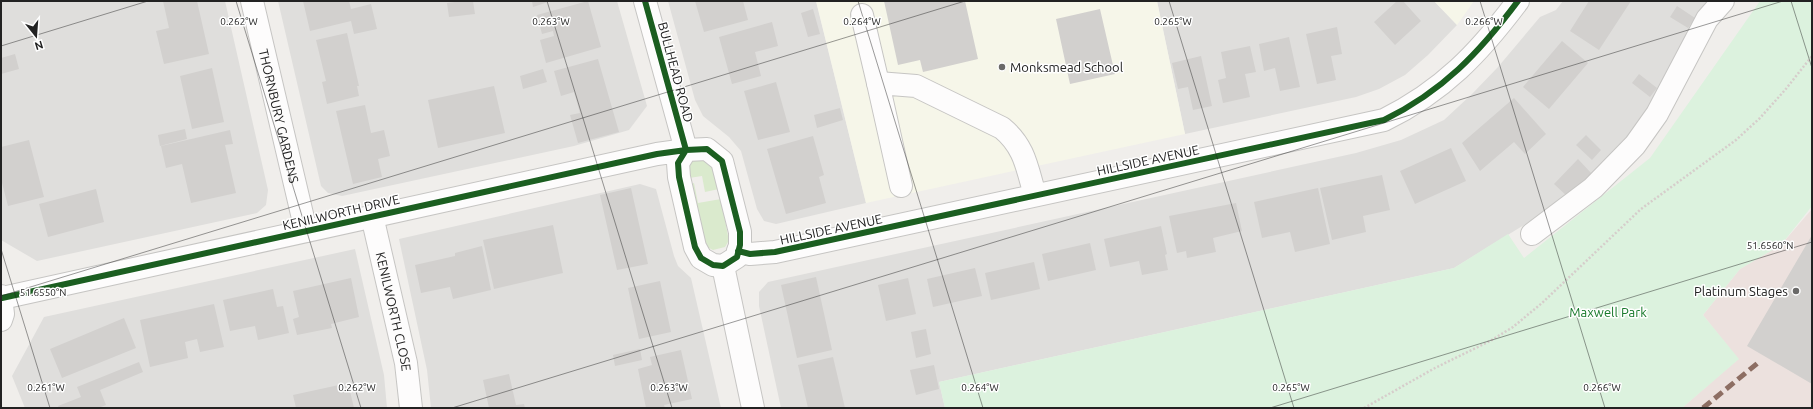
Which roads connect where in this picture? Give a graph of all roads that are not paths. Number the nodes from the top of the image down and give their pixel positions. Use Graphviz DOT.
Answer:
graph roads {
  1 [pos="252,1"];
  2 [pos="645,1"];
  3 [pos="1518,1"];
  4 [pos="1723,1"];
  5 [pos="862,15"];
  6 [pos="878,83"];
  7 [pos="686,150"];
  8 [pos="901,186"];
  9 [pos="1035,195"];
  10 [pos="372,216"];
  11 [pos="306,231"];
  12 [pos="1532,234"];
  13 [pos="731,258"];
  14 [pos="1,297"];
  15 [pos="1,320"];
  16 [pos="411,408"];
  17 [pos="753,408"];
  1 -- 11 [label="street, THORNBURY GARDENS"];
  2 -- 7 [label="street, BULLHEAD ROAD"];
  3 -- 9 [label="street, HILLSIDE AVENUE"];
  4 -- 12 [label="street"];
  5 -- 6 [label="street"];
  6 -- 8 [label="street"];
  6 -- 9 [label="street"];
  7 -- 10 [label="street, KENILWORTH DRIVE"];
  7 -- 13 [label="street"];
  7 -- 13 [label="street"];
  9 -- 13 [label="street, HILLSIDE AVENUE"];
  10 -- 11 [label="street, KENILWORTH DRIVE"];
  10 -- 16 [label="street, KENILWORTH CLOSE"];
  11 -- 14 [label="street, KENILWORTH DRIVE"];
  13 -- 17 [label="street"];
  14 -- 15 [label="street, KENILWORTH DRIVE"];
}
